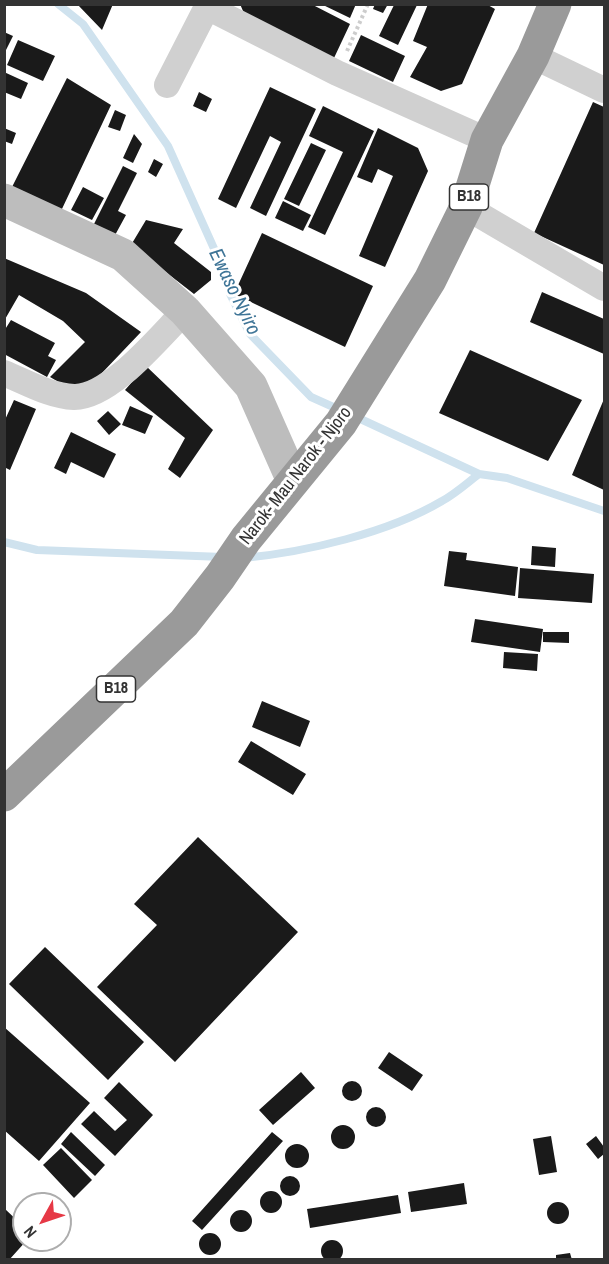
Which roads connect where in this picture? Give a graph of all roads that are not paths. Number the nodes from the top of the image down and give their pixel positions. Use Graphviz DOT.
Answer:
graph roads {
  1 [pos="555,4"];
  2 [pos="208,6"];
  3 [pos="533,56"];
  4 [pos="167,85"];
  5 [pos="604,90"];
  6 [pos="487,140"];
  7 [pos="4,200"];
  8 [pos="466,207"];
  9 [pos="604,288"];
  10 [pos="185,311"];
  11 [pos="4,373"];
  12 [pos="293,482"];
  13 [pos="4,795"];
  1 -- 3 [label="highway, Narok- Mau Narok - Njoro / B18"];
  2 -- 4 [label="street"];
  2 -- 6 [label="street"];
  3 -- 5 [label="street"];
  3 -- 6 [label="highway, Narok- Mau Narok - Njoro / B18"];
  6 -- 8 [label="highway, Narok- Mau Narok - Njoro / B18"];
  7 -- 10 [label="main road"];
  8 -- 9 [label="street"];
  8 -- 12 [label="highway, Narok- Mau Narok - Njoro / B18"];
  10 -- 11 [label="street"];
  10 -- 12 [label="main road"];
  12 -- 13 [label="highway, Narok- Mau Narok - Njoro / B18"];
}
